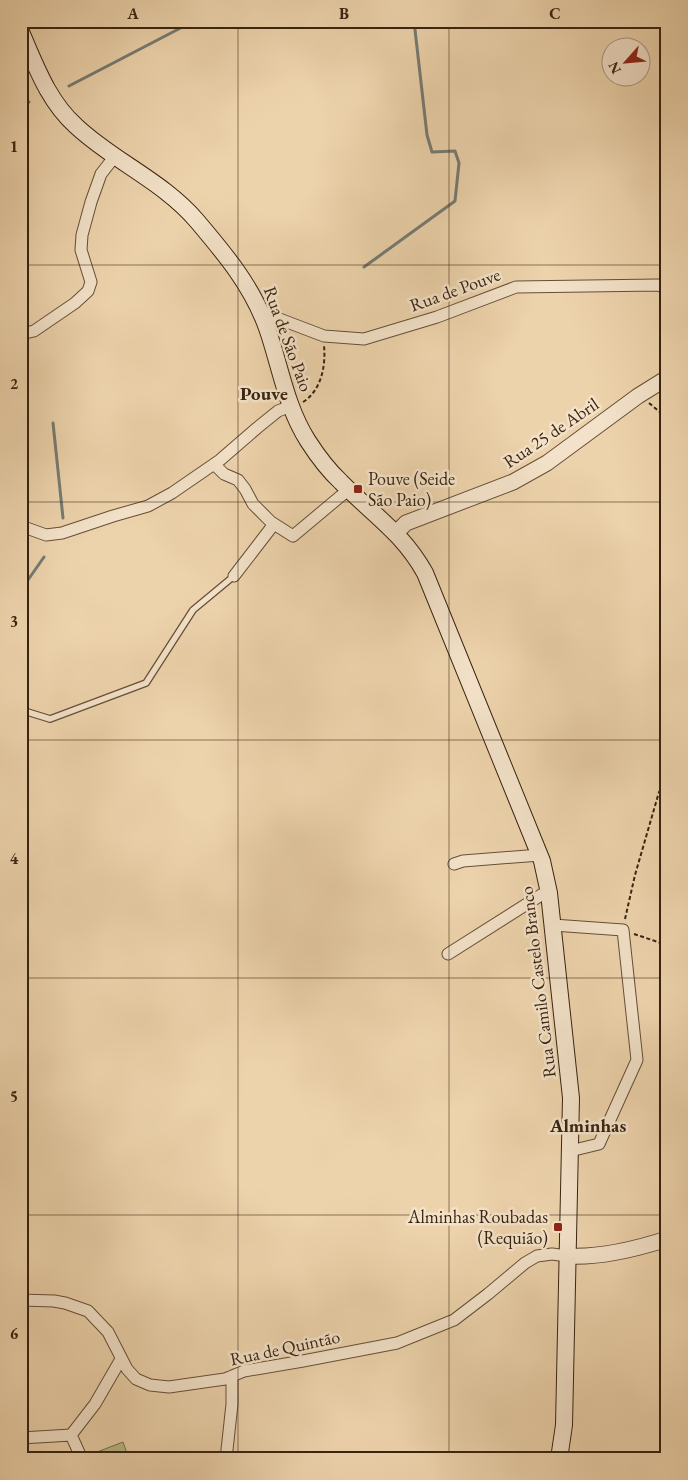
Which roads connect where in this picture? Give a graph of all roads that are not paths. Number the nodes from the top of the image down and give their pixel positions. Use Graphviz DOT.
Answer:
graph roads {
  1 [pos="21,32"];
  2 [pos="116,156"];
  3 [pos="667,288"];
  4 [pos="261,312"];
  5 [pos="21,334"];
  6 [pos="667,378"];
  7 [pos="291,406"];
  8 [pos="214,464"];
  9 [pos="348,490"];
  10 [pos="274,524"];
  11 [pos="21,526"];
  12 [pos="396,533"];
  13 [pos="234,576"];
  14 [pos="21,710"];
  15 [pos="540,855"];
  16 [pos="454,864"];
  17 [pos="549,890"];
  18 [pos="553,925"];
  19 [pos="448,954"];
  20 [pos="570,1150"];
  21 [pos="667,1239"];
  22 [pos="567,1256"];
  23 [pos="21,1300"];
  24 [pos="121,1359"];
  25 [pos="232,1376"];
  26 [pos="71,1434"];
  27 [pos="21,1438"];
  28 [pos="82,1459"];
  29 [pos="226,1459"];
  30 [pos="559,1459"];
  1 -- 2 [label="main road, Rua de São Paio"];
  2 -- 4 [label="main road, Rua de São Paio"];
  2 -- 5 [label="street"];
  3 -- 4 [label="street, Rua de Pouve"];
  4 -- 7 [label="main road, Rua de São Paio"];
  6 -- 12 [label="street, Rua 25 de Abril"];
  7 -- 8 [label="street"];
  7 -- 9 [label="main road, Rua de São Paio"];
  8 -- 10 [label="street"];
  8 -- 11 [label="street"];
  9 -- 10 [label="street"];
  9 -- 12 [label="main road, Rua de São Paio"];
  10 -- 13 [label="street"];
  12 -- 15 [label="main road, Rua Camilo Castelo Branco"];
  13 -- 14 [label="lane"];
  15 -- 16 [label="street"];
  15 -- 17 [label="main road, Rua Camilo Castelo Branco"];
  17 -- 18 [label="main road, Rua Camilo Castelo Branco"];
  17 -- 19 [label="street"];
  18 -- 20 [label="main road, Rua Camilo Castelo Branco"];
  18 -- 20 [label="street"];
  20 -- 22 [label="main road, Rua Camilo Castelo Branco"];
  21 -- 22 [label="street"];
  22 -- 25 [label="street, Rua de Quintão"];
  22 -- 30 [label="main road, Rua Camilo Castelo Branco"];
  23 -- 24 [label="street, Rua de Quintão"];
  24 -- 25 [label="street, Rua de Quintão"];
  24 -- 26 [label="street"];
  25 -- 29 [label="street"];
  26 -- 27 [label="street"];
  26 -- 28 [label="street"];
}
